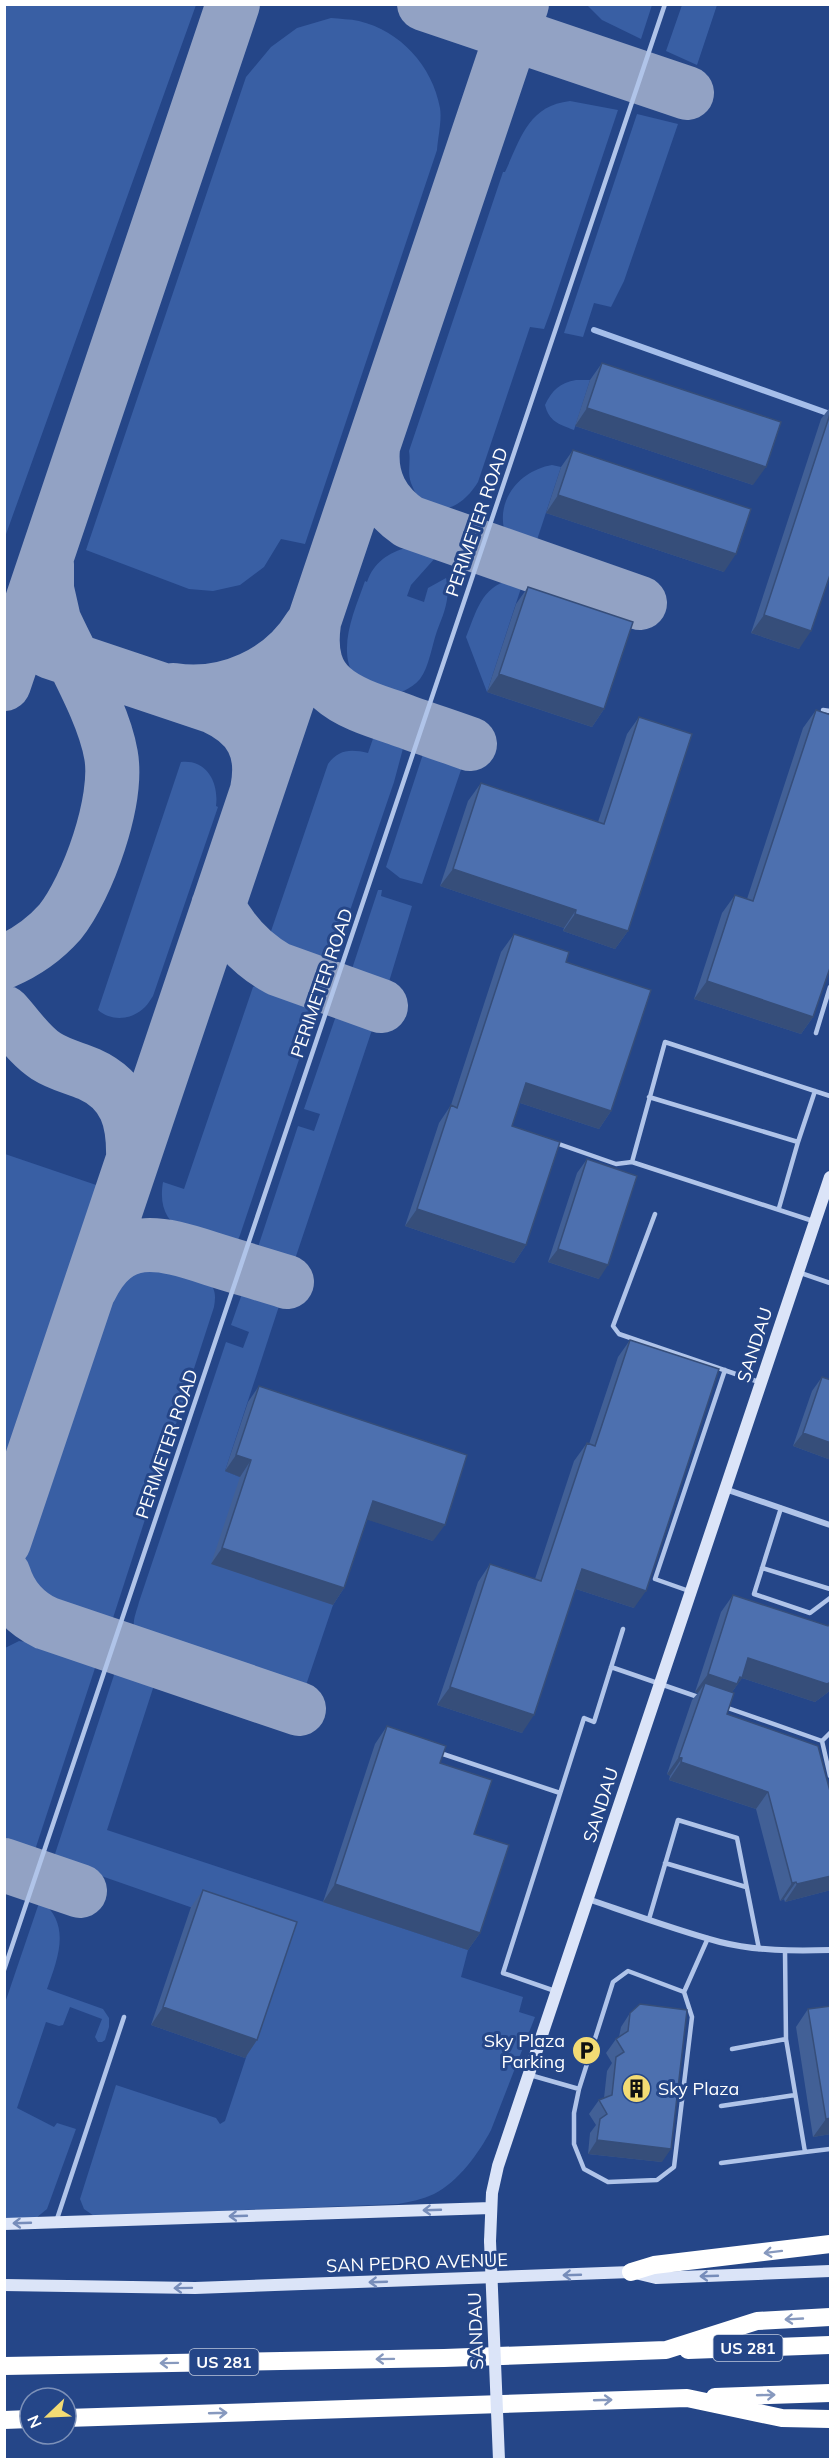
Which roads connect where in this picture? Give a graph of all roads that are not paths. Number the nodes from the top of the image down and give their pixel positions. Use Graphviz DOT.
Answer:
graph roads {
  1 [pos="665,4"];
  2 [pos="823,710"];
  3 [pos="831,711"];
  4 [pos="831,987"];
  5 [pos="816,1033"];
  6 [pos="815,1090"];
  7 [pos="831,1096"];
  8 [pos="649,1097"];
  9 [pos="552,1141"];
  10 [pos="798,1143"];
  11 [pos="632,1162"];
  12 [pos="831,1177"];
  13 [pos="779,1208"];
  14 [pos="655,1214"];
  15 [pos="815,1221"];
  16 [pos="798,1272"];
  17 [pos="831,1283"];
  18 [pos="725,1370"];
  19 [pos="762,1382"];
  20 [pos="725,1490"];
  21 [pos="781,1508"];
  22 [pos="831,1525"];
  23 [pos="762,1568"];
  24 [pos="831,1589"];
  25 [pos="691,1592"];
  26 [pos="831,1598"];
  27 [pos="623,1629"];
  28 [pos="611,1667"];
  29 [pos="661,1684"];
  30 [pos="704,1699"];
  31 [pos="714,1703"];
  32 [pos="831,1733"];
  33 [pos="822,1741"];
  34 [pos="433,1750"];
  35 [pos="831,1776"];
  36 [pos="560,1792"];
  37 [pos="665,1863"];
  38 [pos="746,1887"];
  39 [pos="588,1899"];
  40 [pos="649,1919"];
  41 [pos="708,1938"];
  42 [pos="759,1949"];
  43 [pos="785,1950"];
  44 [pos="831,1950"];
  45 [pos="4,1970"];
  46 [pos="558,1992"];
  47 [pos="684,1992"];
  48 [pos="124,2017"];
  49 [pos="786,2038"];
  50 [pos="732,2049"];
  51 [pos="530,2075"];
  52 [pos="579,2089"];
  53 [pos="795,2095"];
  54 [pos="721,2106"];
  55 [pos="831,2149"];
  56 [pos="805,2152"];
  57 [pos="721,2163"];
  58 [pos="491,2208"];
  59 [pos="56,2222"];
  60 [pos="4,2224"];
  61 [pos="831,2244"];
  62 [pos="831,2271"];
  63 [pos="631,2272"];
  64 [pos="4,2285"];
  65 [pos="831,2317"];
  66 [pos="831,2345"];
  67 [pos="666,2350"];
  68 [pos="4,2366"];
  69 [pos="831,2393"];
  70 [pos="687,2398"];
  71 [pos="78,2418"];
  72 [pos="831,2419"];
  73 [pos="499,2460"];
  1 -- 45 [label="lane, PERIMETER ROAD"];
  2 -- 3 [label="lane"];
  4 -- 5 [label="lane"];
  6 -- 7 [label="lane"];
  6 -- 8 [label="lane"];
  6 -- 10 [label="lane"];
  8 -- 10 [label="lane"];
  8 -- 11 [label="lane"];
  9 -- 11 [label="lane"];
  10 -- 13 [label="lane"];
  11 -- 13 [label="lane"];
  12 -- 15 [label="street, SANDAU"];
  13 -- 15 [label="lane"];
  14 -- 18 [label="lane"];
  15 -- 16 [label="street, SANDAU"];
  16 -- 17 [label="lane"];
  16 -- 19 [label="street, SANDAU"];
  18 -- 19 [label="lane"];
  18 -- 25 [label="lane"];
  19 -- 20 [label="street, SANDAU"];
  20 -- 21 [label="street"];
  20 -- 25 [label="street, SANDAU"];
  21 -- 22 [label="street"];
  21 -- 23 [label="lane"];
  23 -- 24 [label="lane"];
  23 -- 26 [label="lane"];
  25 -- 29 [label="street, SANDAU"];
  27 -- 28 [label="lane"];
  28 -- 29 [label="lane"];
  28 -- 36 [label="lane"];
  29 -- 30 [label="lane"];
  29 -- 39 [label="street, SANDAU"];
  31 -- 33 [label="lane"];
  32 -- 33 [label="lane"];
  33 -- 35 [label="lane"];
  34 -- 36 [label="lane"];
  36 -- 46 [label="lane"];
  37 -- 38 [label="lane"];
  37 -- 38 [label="lane"];
  37 -- 40 [label="lane"];
  38 -- 42 [label="lane"];
  39 -- 40 [label="street"];
  39 -- 46 [label="street, SANDAU"];
  40 -- 41 [label="street"];
  41 -- 42 [label="street"];
  41 -- 47 [label="lane"];
  42 -- 43 [label="street"];
  43 -- 44 [label="street"];
  43 -- 49 [label="lane"];
  46 -- 51 [label="street, SANDAU"];
  47 -- 52 [label="lane"];
  47 -- 52 [label="lane"];
  48 -- 59 [label="lane"];
  49 -- 50 [label="lane"];
  49 -- 53 [label="lane"];
  51 -- 52 [label="lane"];
  51 -- 58 [label="street, SANDAU"];
  53 -- 54 [label="lane"];
  53 -- 56 [label="lane"];
  55 -- 56 [label="lane"];
  56 -- 57 [label="lane"];
  58 -- 59 [label="street, one-way"];
  58 -- 73 [label="street, SANDAU, bridge"];
  59 -- 60 [label="street, one-way"];
  61 -- 63 [label="highway, one-way"];
  62 -- 63 [label="street, SAN PEDRO AVENUE, one-way"];
  63 -- 64 [label="street, SAN PEDRO AVENUE, one-way"];
  65 -- 67 [label="highway, one-way"];
  66 -- 67 [label="highway, US 281"];
  67 -- 68 [label="highway, US 281, one-way"];
  70 -- 69 [label="highway, one-way"];
  71 -- 70 [label="highway, one-way"];
  70 -- 72 [label="highway"];
}
